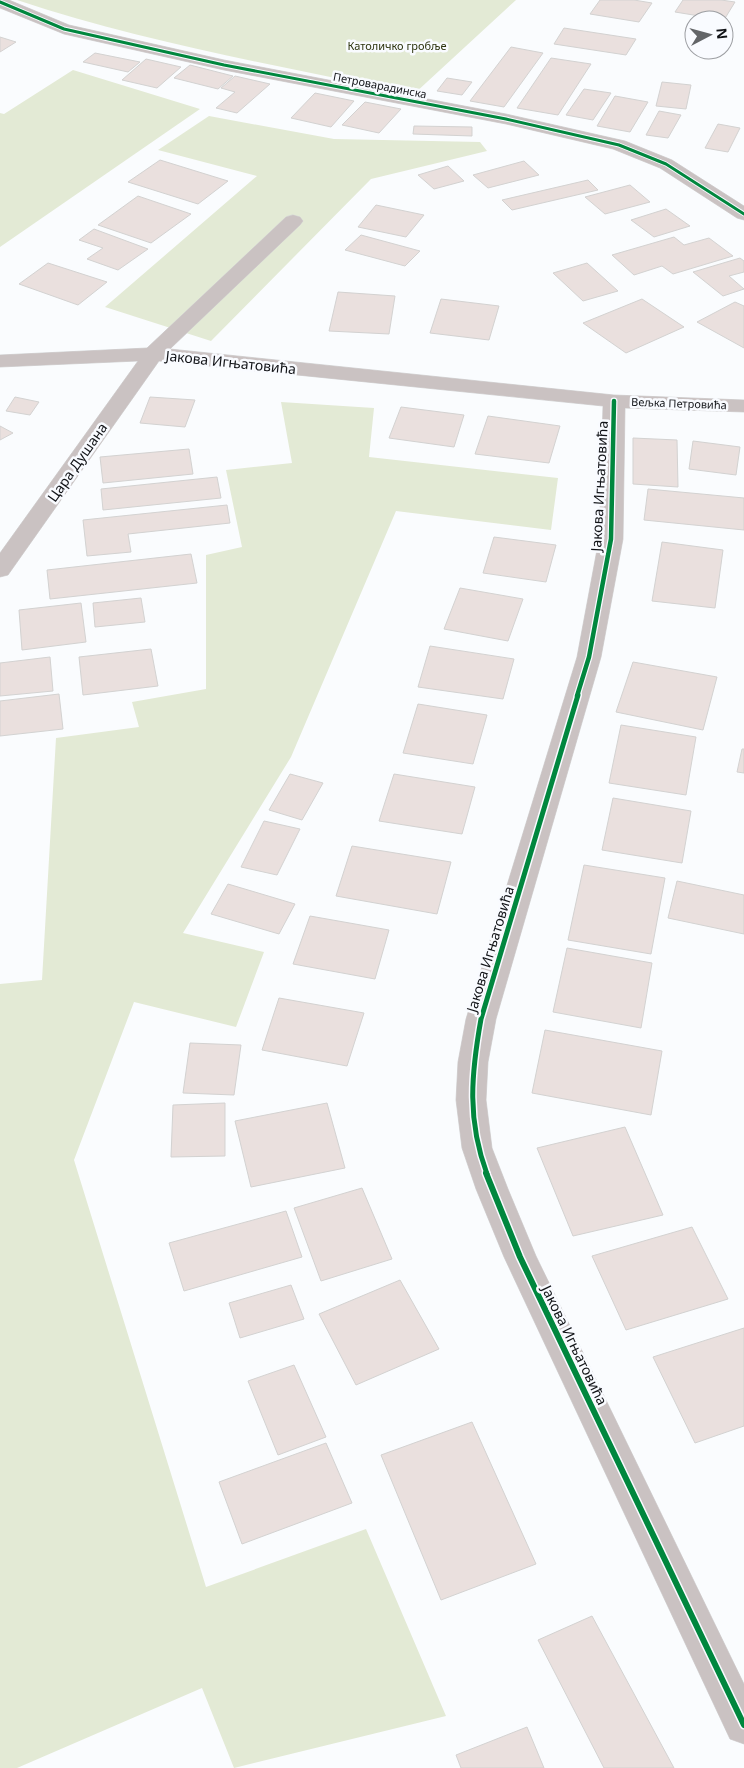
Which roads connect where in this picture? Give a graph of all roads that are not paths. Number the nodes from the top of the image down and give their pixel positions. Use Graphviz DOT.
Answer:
graph roads {
  1 [pos="0,2"];
  2 [pos="744,214"];
  3 [pos="293,221"];
  4 [pos="153,354"];
  5 [pos="0,361"];
  6 [pos="614,401"];
  7 [pos="744,406"];
  8 [pos="0,570"];
  9 [pos="744,1725"];
  1 -- 2 [label="street, Петроварадинска"];
  3 -- 4 [label="street, Јакова Игњатовића"];
  4 -- 5 [label="street, Јакова Игњатовића"];
  4 -- 6 [label="street, Јакова Игњатовића"];
  4 -- 8 [label="street, Цара Душана"];
  6 -- 7 [label="street, Вељка Петровића"];
  6 -- 9 [label="street, Јакова Игњатовића"];
}
